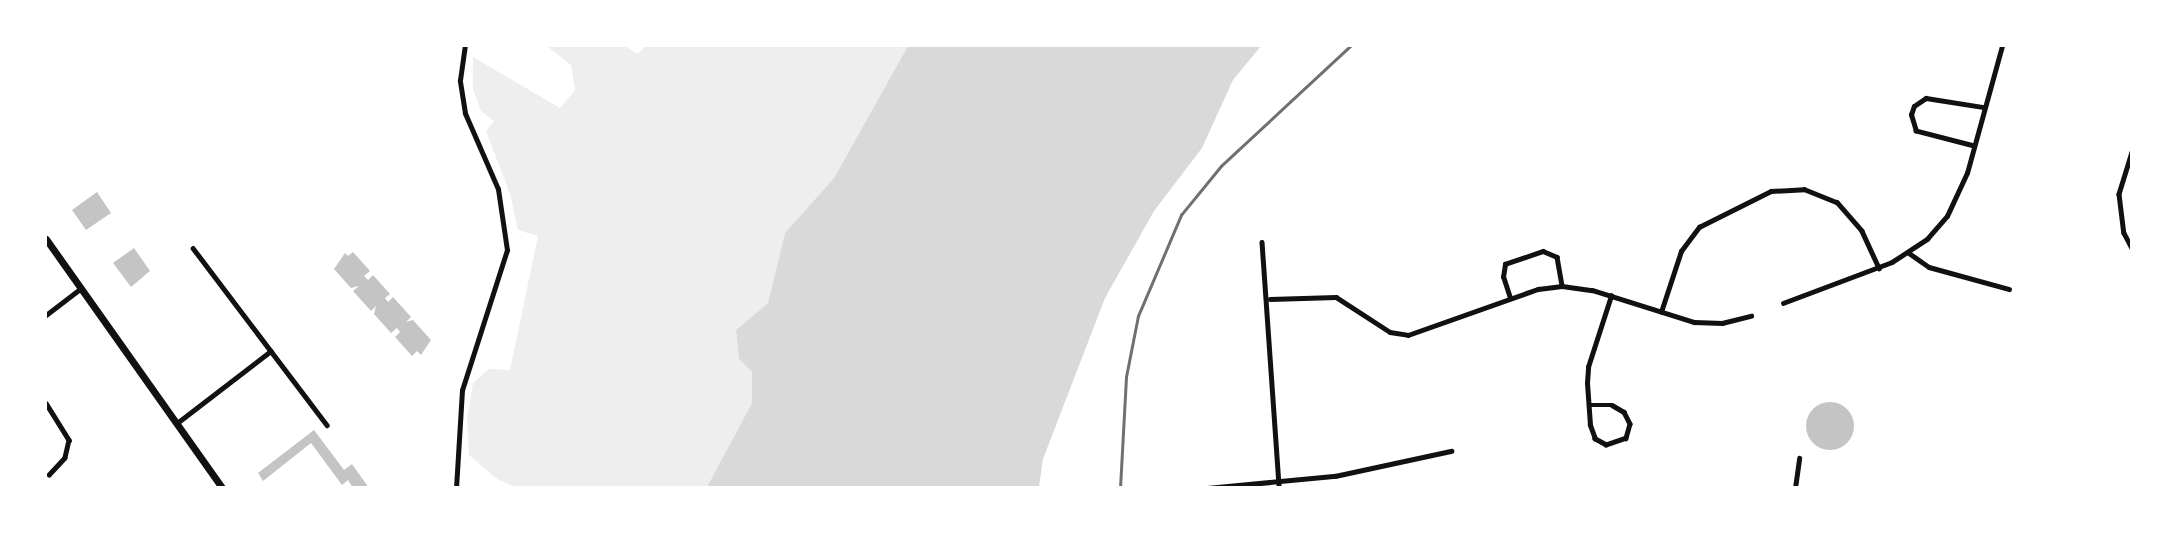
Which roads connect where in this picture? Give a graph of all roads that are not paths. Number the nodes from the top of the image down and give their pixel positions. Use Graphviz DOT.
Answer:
graph roads {
  1 [pos="465,46"];
  2 [pos="2003,46"];
  3 [pos="1983,107"];
  4 [pos="1974,146"];
  5 [pos="2132,152"];
  6 [pos="46,239"];
  7 [pos="1262,242"];
  8 [pos="193,248"];
  9 [pos="2132,248"];
  10 [pos="1909,253"];
  11 [pos="1879,268"];
  12 [pos="1562,286"];
  13 [pos="80,289"];
  14 [pos="2009,289"];
  15 [pos="1611,296"];
  16 [pos="1510,298"];
  17 [pos="1270,299"];
  18 [pos="1783,303"];
  19 [pos="1661,312"];
  20 [pos="46,315"];
  21 [pos="1751,316"];
  22 [pos="271,351"];
  23 [pos="46,403"];
  24 [pos="1589,405"];
  25 [pos="176,424"];
  26 [pos="327,425"];
  27 [pos="1451,451"];
  28 [pos="1799,458"];
  29 [pos="49,475"];
  30 [pos="1279,485"];
  31 [pos="222,488"];
  32 [pos="456,488"];
  33 [pos="1207,488"];
  34 [pos="1795,488"];
  1 -- 32 [label="street"];
  2 -- 3 [label="street"];
  3 -- 4 [label="street"];
  3 -- 4 [label="street"];
  4 -- 10 [label="street"];
  5 -- 9 [label="street"];
  6 -- 13 [label="highway"];
  7 -- 17 [label="street"];
  8 -- 22 [label="street"];
  10 -- 11 [label="street"];
  10 -- 14 [label="street"];
  11 -- 18 [label="street"];
  11 -- 19 [label="street"];
  12 -- 15 [label="street"];
  12 -- 16 [label="street"];
  12 -- 16 [label="street"];
  13 -- 20 [label="street"];
  13 -- 25 [label="highway"];
  15 -- 19 [label="street"];
  15 -- 24 [label="street"];
  16 -- 17 [label="street"];
  17 -- 30 [label="street"];
  19 -- 21 [label="street"];
  22 -- 25 [label="street"];
  22 -- 26 [label="street"];
  23 -- 29 [label="street"];
  24 -- 24 [label="street"];
  25 -- 31 [label="highway"];
  27 -- 30 [label="street"];
  28 -- 34 [label="street"];
  30 -- 33 [label="street"];
}
